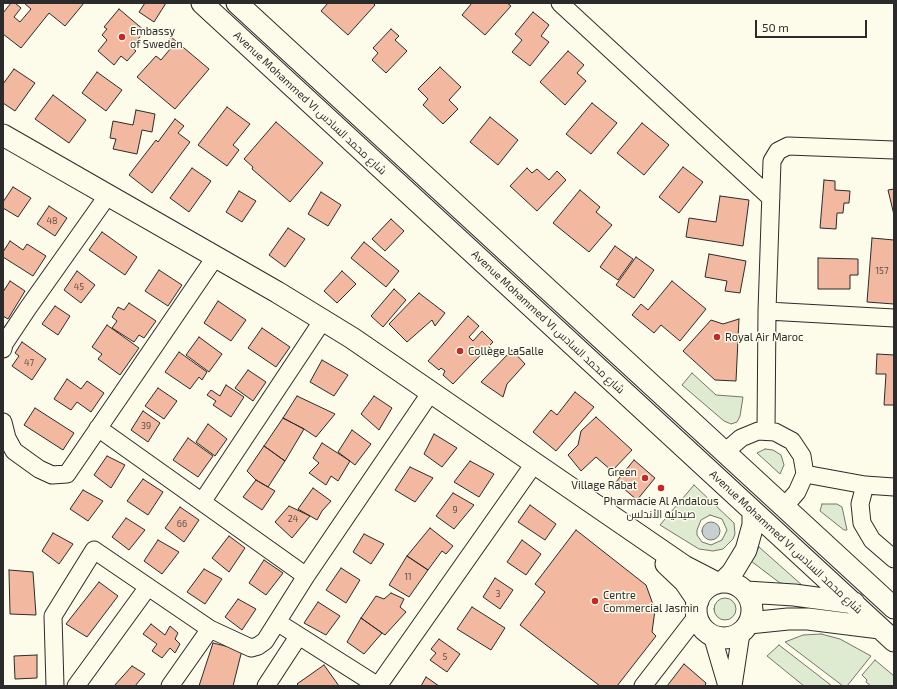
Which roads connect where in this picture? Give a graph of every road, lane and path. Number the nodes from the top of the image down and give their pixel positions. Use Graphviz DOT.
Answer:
graph roads {
  1 [pos="202,3"];
  2 [pos="237,3"];
  3 [pos="560,3"];
  4 [pos="3,135"];
  5 [pos="3,146"];
  6 [pos="894,150"];
  7 [pos="771,198"];
  8 [pos="105,199"];
  9 [pos="212,261"];
  10 [pos="767,311"];
  11 [pos="894,318"];
  12 [pos="320,324"];
  13 [pos="3,349"];
  14 [pos="428,396"];
  15 [pos="3,422"];
  16 [pos="98,428"];
  17 [pos="766,431"];
  18 [pos="725,452"];
  19 [pos="532,467"];
  20 [pos="805,474"];
  21 [pos="749,475"];
  22 [pos="865,485"];
  23 [pos="894,487"];
  24 [pos="733,494"];
  25 [pos="202,502"];
  26 [pos="784,507"];
  27 [pos="753,513"];
  28 [pos="894,560"];
  29 [pos="306,576"];
  30 [pos="720,583"];
  31 [pos="148,587"];
  32 [pos="746,592"];
  33 [pos="851,602"];
  34 [pos="894,608"];
  35 [pos="697,609"];
  36 [pos="277,622"];
  37 [pos="745,628"];
  38 [pos="210,629"];
  39 [pos="712,635"];
  40 [pos="887,635"];
  41 [pos="298,637"];
  42 [pos="55,686"];
  43 [pos="76,686"];
  44 [pos="170,686"];
  45 [pos="266,686"];
  46 [pos="378,686"];
  47 [pos="643,686"];
  48 [pos="727,686"];
  49 [pos="733,686"];
  1 -- 24 [label="main road, Avenue Mohammed VI شارع محمد السادس"];
  2 -- 18 [label="main road"];
  3 -- 7 [label="street"];
  4 -- 8 [label="main road"];
  5 -- 8 [label="main road"];
  6 -- 7 [label="street"];
  7 -- 10 [label="street"];
  8 -- 9 [label="main road"];
  8 -- 13 [label="street"];
  9 -- 12 [label="main road"];
  9 -- 16 [label="street"];
  10 -- 11 [label="street"];
  10 -- 17 [label="street"];
  12 -- 14 [label="main road"];
  12 -- 25 [label="street"];
  14 -- 19 [label="main road"];
  14 -- 29 [label="street"];
  15 -- 16 [label="street"];
  16 -- 25 [label="street"];
  17 -- 18 [label="street"];
  17 -- 20 [label="street"];
  18 -- 21 [label="main road"];
  19 -- 30 [label="main road"];
  19 -- 35 [label="main road"];
  19 -- 46 [label="street"];
  20 -- 22 [label="street"];
  20 -- 26 [label="street"];
  21 -- 24 [label="main road"];
  21 -- 26 [label="main road"];
  22 -- 23 [label="street"];
  22 -- 28 [label="street"];
  24 -- 27 [label="main road, Avenue Mohammed VI شارع محمد السادس"];
  25 -- 29 [label="street"];
  26 -- 34 [label="main road"];
  27 -- 30 [label="main road"];
  27 -- 33 [label="main road, Avenue Mohammed VI شارع محمد السادس"];
  29 -- 36 [label="street"];
  30 -- 32 [label="main road"];
  30 -- 35 [label="main road"];
  31 -- 38 [label="street"];
  31 -- 42 [label="street"];
  31 -- 43 [label="street"];
  32 -- 33 [label="main road"];
  32 -- 37 [label="main road"];
  33 -- 34 [label="main road"];
  33 -- 40 [label="main road, Avenue Mohammed VI شارع محمد السادس"];
  35 -- 39 [label="main road"];
  35 -- 47 [label="street"];
  36 -- 38 [label="street"];
  36 -- 41 [label="street"];
  37 -- 39 [label="main road"];
  37 -- 40 [label="main road"];
  37 -- 49 [label="street"];
  38 -- 44 [label="street"];
  39 -- 48 [label="street"];
  41 -- 45 [label="street"];
  41 -- 46 [label="street"];
}
